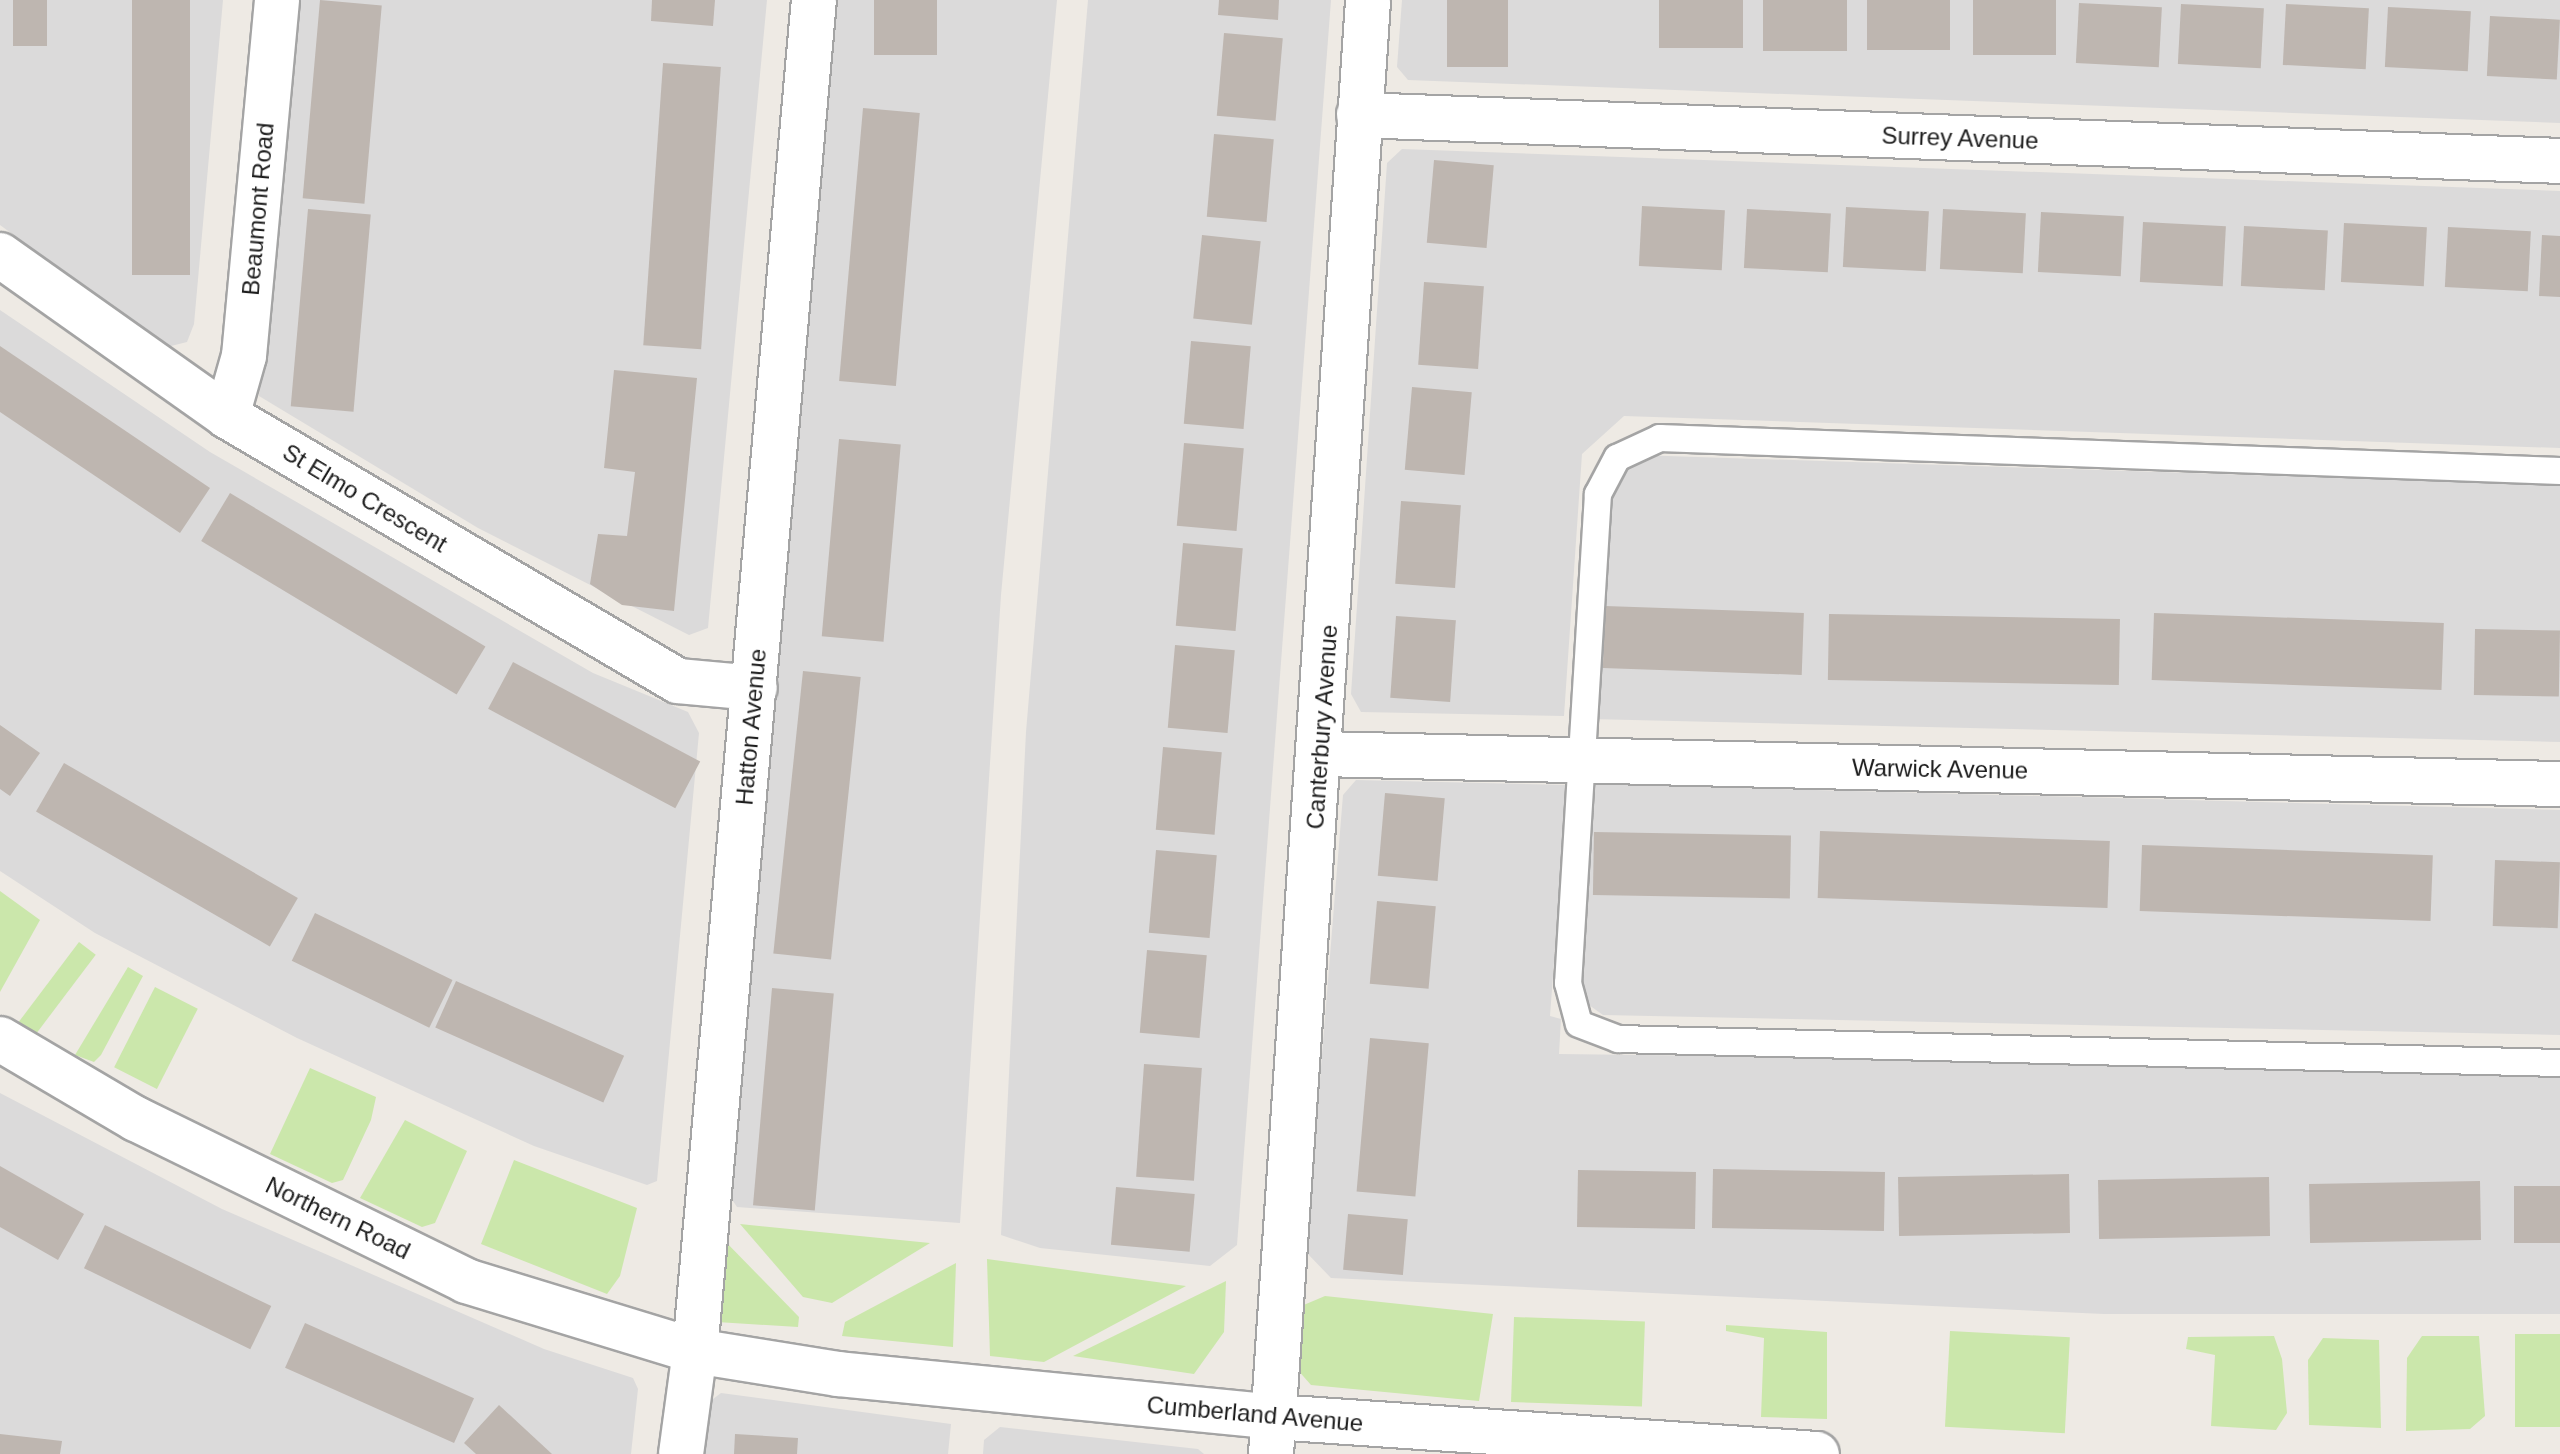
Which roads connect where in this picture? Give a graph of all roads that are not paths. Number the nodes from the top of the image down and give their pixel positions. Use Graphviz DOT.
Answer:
graph roads {
  1 [pos="277,0"];
  2 [pos="814,0"];
  3 [pos="1368,0"];
  4 [pos="1359,115"];
  5 [pos="2560,161"];
  6 [pos="0,255"];
  7 [pos="227,416"];
  8 [pos="2560,471"];
  9 [pos="755,688"];
  10 [pos="1321,754"];
  11 [pos="1580,760"];
  12 [pos="2560,784"];
  13 [pos="0,1039"];
  14 [pos="2560,1063"];
  15 [pos="695,1351"];
  16 [pos="1272,1436"];
  17 [pos="681,1454"];
  18 [pos="1817,1454"];
  1 -- 7 [label="street, Beaumont Road"];
  2 -- 9 [label="street, Hatton Avenue"];
  3 -- 4 [label="street, Canterbury Avenue"];
  4 -- 5 [label="street, Surrey Avenue"];
  4 -- 10 [label="street, Canterbury Avenue"];
  6 -- 7 [label="street, St Elmo Crescent"];
  7 -- 9 [label="street, St Elmo Crescent"];
  8 -- 11 [label="lane"];
  9 -- 15 [label="street, Hatton Avenue"];
  10 -- 11 [label="street, Warwick Avenue"];
  10 -- 16 [label="street, Canterbury Avenue"];
  11 -- 12 [label="street, Warwick Avenue"];
  11 -- 14 [label="lane"];
  13 -- 15 [label="street, Northern Road"];
  15 -- 16 [label="street, Cumberland Avenue"];
  15 -- 17 [label="street, Hatton Avenue"];
  16 -- 18 [label="street, Cumberland Avenue"];
}
